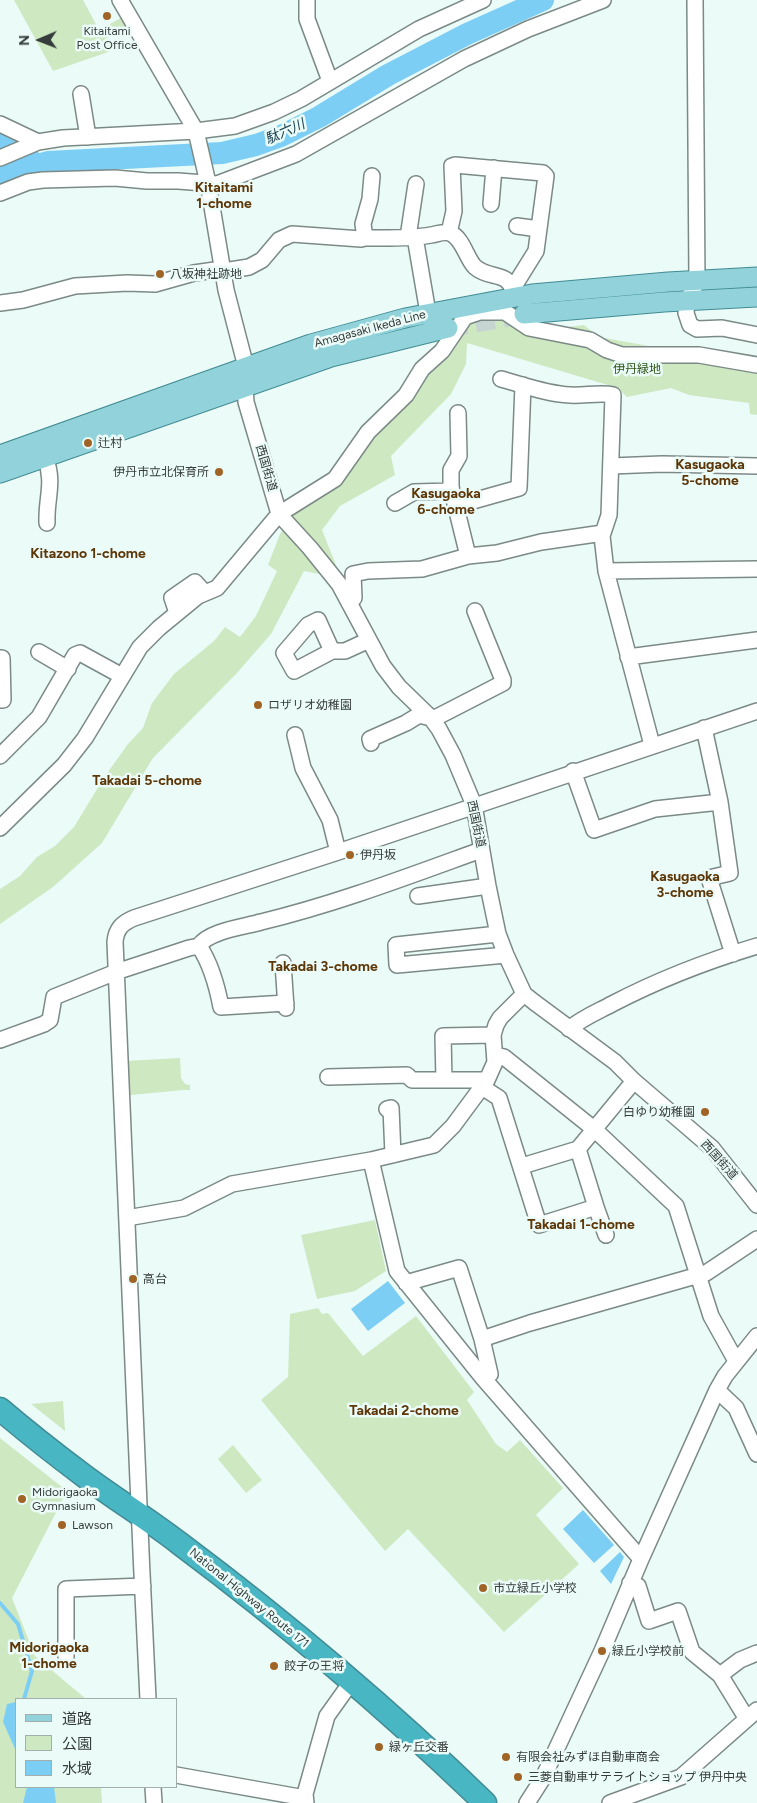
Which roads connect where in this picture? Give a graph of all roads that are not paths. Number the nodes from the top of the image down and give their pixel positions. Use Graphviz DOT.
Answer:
graph roads {
  1 [pos="120,0"];
  2 [pos="307,0"];
  3 [pos="483,0"];
  4 [pos="603,0"];
  5 [pos="695,0"];
  6 [pos="330,81"];
  7 [pos="81,94"];
  8 [pos="0,124"];
  9 [pos="197,134"];
  10 [pos="88,137"];
  11 [pos="34,144"];
  12 [pos="3,156"];
  13 [pos="494,168"];
  14 [pos="207,181"];
  15 [pos="368,182"];
  16 [pos="417,190"];
  17 [pos="0,194"];
  18 [pos="492,204"];
  19 [pos="518,226"];
  20 [pos="538,229"];
  21 [pos="449,233"];
  22 [pos="412,237"];
  23 [pos="365,238"];
  24 [pos="224,271"];
  25 [pos="757,277"];
  26 [pos="697,282"];
  27 [pos="514,292"];
  28 [pos="757,297"];
  29 [pos="687,301"];
  30 [pos="0,303"];
  31 [pos="428,313"];
  32 [pos="524,314"];
  33 [pos="448,328"];
  34 [pos="757,334"];
  35 [pos="757,365"];
  36 [pos="246,367"];
  37 [pos="501,379"];
  38 [pos="523,385"];
  39 [pos="245,387"];
  40 [pos="458,413"];
  41 [pos="0,454"];
  42 [pos="45,457"];
  43 [pos="611,466"];
  44 [pos="757,466"];
  45 [pos="0,473"];
  46 [pos="454,498"];
  47 [pos="395,503"];
  48 [pos="279,514"];
  49 [pos="47,523"];
  50 [pos="603,532"];
  51 [pos="468,556"];
  52 [pos="757,569"];
  53 [pos="606,571"];
  54 [pos="349,603"];
  55 [pos="475,611"];
  56 [pos="369,640"];
  57 [pos="757,640"];
  58 [pos="40,652"];
  59 [pos="332,652"];
  60 [pos="628,657"];
  61 [pos="0,658"];
  62 [pos="68,669"];
  63 [pos="122,676"];
  64 [pos="4,700"];
  65 [pos="757,711"];
  66 [pos="431,718"];
  67 [pos="704,728"];
  68 [pos="295,734"];
  69 [pos="371,743"];
  70 [pos="652,745"];
  71 [pos="0,756"];
  72 [pos="573,771"];
  73 [pos="720,802"];
  74 [pos="474,805"];
  75 [pos="0,828"];
  76 [pos="481,850"];
  77 [pos="338,852"];
  78 [pos="488,886"];
  79 [pos="418,896"];
  80 [pos="498,934"];
  81 [pos="199,946"];
  82 [pos="757,946"];
  83 [pos="732,954"];
  84 [pos="506,956"];
  85 [pos="284,963"];
  86 [pos="116,972"];
  87 [pos="524,994"];
  88 [pos="569,1029"];
  89 [pos="494,1034"];
  90 [pos="0,1040"];
  91 [pos="495,1055"];
  92 [pos="328,1077"];
  93 [pos="444,1080"];
  94 [pos="634,1081"];
  95 [pos="484,1084"];
  96 [pos="391,1108"];
  97 [pos="594,1129"];
  98 [pos="578,1149"];
  99 [pos="392,1155"];
  100 [pos="371,1160"];
  101 [pos="522,1166"];
  102 [pos="757,1205"];
  103 [pos="596,1207"];
  104 [pos="127,1218"];
  105 [pos="606,1234"];
  106 [pos="757,1240"];
  107 [pos="698,1276"];
  108 [pos="406,1283"];
  109 [pos="757,1336"];
  110 [pos="482,1339"];
  111 [pos="736,1361"];
  112 [pos="483,1378"];
  113 [pos="718,1390"];
  114 [pos="0,1409"];
  115 [pos="757,1454"];
  116 [pos="140,1515"];
  117 [pos="641,1559"];
  118 [pos="630,1583"];
  119 [pos="143,1586"];
  120 [pos="757,1653"];
  121 [pos="66,1657"];
  122 [pos="720,1675"];
  123 [pos="352,1681"];
  124 [pos="148,1698"];
  125 [pos="752,1715"];
  126 [pos="178,1775"];
  127 [pos="153,1788"];
  128 [pos="261,1796"];
  129 [pos="305,1800"];
  130 [pos="154,1803"];
  131 [pos="485,1803"];
  132 [pos="527,1803"];
  133 [pos="610,1803"];
  1 -- 9 [label="street"];
  2 -- 6 [label="street"];
  3 -- 6 [label="street"];
  4 -- 14 [label="street"];
  5 -- 26 [label="street"];
  6 -- 9 [label="street"];
  7 -- 10 [label="street"];
  8 -- 11 [label="street"];
  9 -- 10 [label="street"];
  9 -- 14 [label="street, 西国街道"];
  10 -- 11 [label="street"];
  11 -- 12 [label="street"];
  13 -- 18 [label="street"];
  13 -- 20 [label="street"];
  13 -- 21 [label="street"];
  14 -- 17 [label="street"];
  14 -- 24 [label="street, 西国街道"];
  15 -- 23 [label="street"];
  16 -- 22 [label="street"];
  19 -- 20 [label="street"];
  20 -- 27 [label="street"];
  21 -- 22 [label="street"];
  21 -- 27 [label="street"];
  22 -- 23 [label="street"];
  22 -- 31 [label="street"];
  23 -- 24 [label="street"];
  24 -- 30 [label="street"];
  24 -- 36 [label="street, 西国街道"];
  25 -- 26 [label="main road, Amagasaki Ikeda Line"];
  26 -- 27 [label="main road, Amagasaki Ikeda Line"];
  26 -- 29 [label="street"];
  27 -- 31 [label="main road, Amagasaki Ikeda Line"];
  28 -- 29 [label="main road"];
  29 -- 32 [label="main road"];
  29 -- 34 [label="street"];
  31 -- 36 [label="main road, Amagasaki Ikeda Line"];
  33 -- 39 [label="main road, Amagasaki Ikeda Line"];
  35 -- 48 [label="street"];
  36 -- 39 [label="street, 西国街道"];
  36 -- 41 [label="main road, Amagasaki Ikeda Line"];
  37 -- 38 [label="street"];
  38 -- 43 [label="street"];
  38 -- 46 [label="street"];
  39 -- 42 [label="main road, Amagasaki Ikeda Line"];
  39 -- 48 [label="street, 西国街道"];
  40 -- 46 [label="street"];
  42 -- 45 [label="main road, Amagasaki Ikeda Line"];
  42 -- 49 [label="street"];
  43 -- 44 [label="street"];
  43 -- 50 [label="street"];
  46 -- 47 [label="street"];
  46 -- 51 [label="street"];
  48 -- 54 [label="street, 西国街道"];
  48 -- 63 [label="street"];
  50 -- 51 [label="street"];
  50 -- 53 [label="street"];
  51 -- 54 [label="street"];
  52 -- 53 [label="street"];
  53 -- 60 [label="street"];
  54 -- 56 [label="street, 西国街道"];
  55 -- 66 [label="street"];
  56 -- 59 [label="street"];
  56 -- 66 [label="street, 西国街道"];
  57 -- 60 [label="street"];
  58 -- 62 [label="street"];
  60 -- 70 [label="street"];
  61 -- 64 [label="street"];
  62 -- 63 [label="street"];
  62 -- 71 [label="street"];
  63 -- 75 [label="street"];
  65 -- 67 [label="street"];
  66 -- 69 [label="street"];
  66 -- 74 [label="street, 西国街道"];
  67 -- 70 [label="street"];
  67 -- 73 [label="street"];
  68 -- 77 [label="street"];
  70 -- 72 [label="street"];
  72 -- 73 [label="street"];
  72 -- 74 [label="street"];
  73 -- 83 [label="street"];
  74 -- 76 [label="street, 西国街道"];
  74 -- 77 [label="street"];
  76 -- 78 [label="street, 西国街道"];
  76 -- 81 [label="street"];
  77 -- 86 [label="street"];
  78 -- 79 [label="street"];
  78 -- 80 [label="street, 西国街道"];
  80 -- 84 [label="street, 西国街道"];
  80 -- 84 [label="street"];
  81 -- 85 [label="street"];
  81 -- 86 [label="street"];
  82 -- 83 [label="street"];
  83 -- 88 [label="street"];
  84 -- 87 [label="street, 西国街道"];
  86 -- 90 [label="street"];
  86 -- 104 [label="street"];
  87 -- 88 [label="street, 西国街道"];
  87 -- 89 [label="street"];
  88 -- 94 [label="street, 西国街道"];
  89 -- 91 [label="street"];
  89 -- 93 [label="street"];
  91 -- 95 [label="street"];
  91 -- 97 [label="street"];
  92 -- 93 [label="street"];
  93 -- 95 [label="street"];
  94 -- 97 [label="street"];
  94 -- 102 [label="street, 西国街道"];
  95 -- 99 [label="street"];
  95 -- 101 [label="street"];
  96 -- 99 [label="street"];
  97 -- 98 [label="street"];
  97 -- 107 [label="street"];
  98 -- 101 [label="street"];
  98 -- 103 [label="street"];
  99 -- 100 [label="street"];
  100 -- 104 [label="street"];
  100 -- 108 [label="street"];
  101 -- 103 [label="street"];
  103 -- 105 [label="street"];
  104 -- 116 [label="street"];
  106 -- 107 [label="street"];
  107 -- 110 [label="street"];
  107 -- 111 [label="street"];
  108 -- 110 [label="street"];
  108 -- 112 [label="street"];
  109 -- 111 [label="street"];
  110 -- 112 [label="street"];
  111 -- 113 [label="street"];
  112 -- 117 [label="street"];
  113 -- 115 [label="street"];
  113 -- 117 [label="street"];
  114 -- 116 [label="highway, National Highway Route 171"];
  116 -- 119 [label="street"];
  116 -- 123 [label="highway, National Highway Route 171"];
  117 -- 118 [label="street"];
  118 -- 122 [label="street"];
  118 -- 132 [label="street"];
  119 -- 121 [label="street"];
  119 -- 124 [label="street"];
  120 -- 122 [label="street"];
  122 -- 125 [label="street"];
  123 -- 129 [label="street"];
  123 -- 131 [label="highway, National Highway Route 171"];
  125 -- 133 [label="street"];
  126 -- 128 [label="street"];
  127 -- 130 [label="street"];
  128 -- 129 [label="street"];
}
